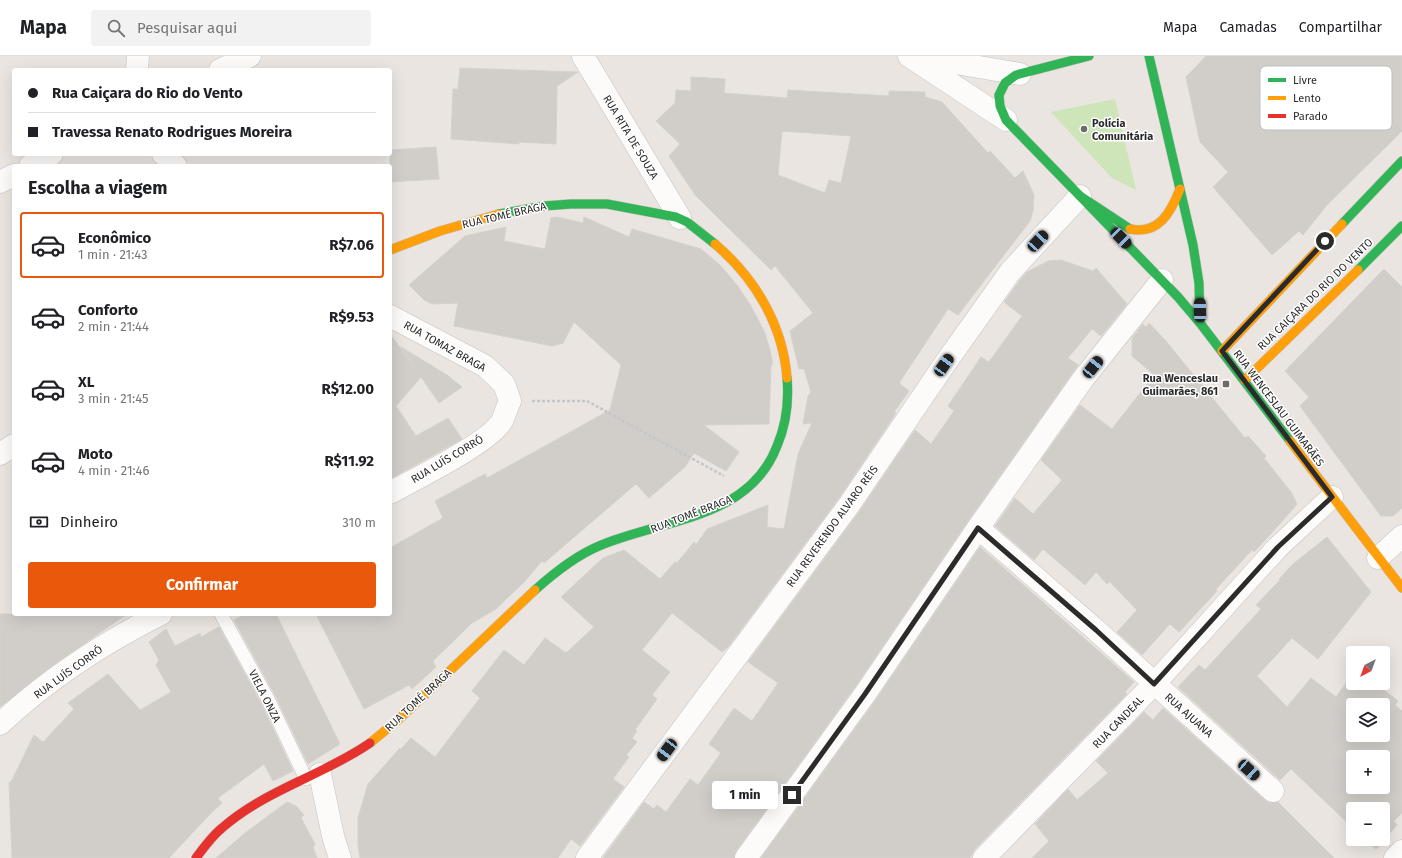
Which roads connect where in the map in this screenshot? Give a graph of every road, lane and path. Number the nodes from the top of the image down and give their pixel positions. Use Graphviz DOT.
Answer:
graph roads {
  1 [pos="138,56"];
  2 [pos="250,56"];
  3 [pos="583,56"];
  4 [pos="910,56"];
  5 [pos="1089,56"];
  6 [pos="1149,56"];
  7 [pos="967,60"];
  8 [pos="137,68"];
  9 [pos="224,68"];
  10 [pos="1020,74"];
  11 [pos="1006,120"];
  12 [pos="48,156"];
  13 [pos="165,156"];
  14 [pos="1402,161"];
  15 [pos="34,164"];
  16 [pos="174,164"];
  17 [pos="12,176"];
  18 [pos="0,182"];
  19 [pos="1180,189"];
  20 [pos="1080,196"];
  21 [pos="680,218"];
  22 [pos="1402,226"];
  23 [pos="392,249"];
  24 [pos="1162,280"];
  25 [pos="392,317"];
  26 [pos="1200,323"];
  27 [pos="1222,351"];
  28 [pos="1245,380"];
  29 [pos="510,401"];
  30 [pos="12,447"];
  31 [pos="0,454"];
  32 [pos="730,480"];
  33 [pos="392,492"];
  34 [pos="1332,497"];
  35 [pos="978,528"];
  36 [pos="1402,536"];
  37 [pos="1378,558"];
  38 [pos="1402,588"];
  39 [pos="157,616"];
  40 [pos="222,616"];
  41 [pos="1154,684"];
  42 [pos="0,724"];
  43 [pos="313,776"];
  44 [pos="1273,791"];
  45 [pos="1402,851"];
  46 [pos="196,858"];
  47 [pos="340,858"];
  48 [pos="587,858"];
  49 [pos="746,858"];
  50 [pos="984,858"];
  51 [pos="1395,858"];
  1 -- 8 [label="street"];
  2 -- 9 [label="street"];
  3 -- 21 [label="street, RUA RITA DE SOUZA"];
  4 -- 7 [label="street"];
  4 -- 11 [label="street"];
  5 -- 10 [label="street"];
  6 -- 19 [label="street"];
  7 -- 10 [label="street"];
  10 -- 11 [label="street"];
  11 -- 20 [label="street"];
  12 -- 15 [label="street"];
  13 -- 16 [label="street"];
  14 -- 27 [label="street"];
  17 -- 18 [label="street"];
  19 -- 20 [label="street"];
  19 -- 26 [label="street"];
  20 -- 24 [label="street, RUA WENCESLAU GUIMARÃES"];
  20 -- 48 [label="street, RUA REVERENDO ALVARO RÉIS"];
  21 -- 23 [label="street, RUA TOMÉ BRAGA"];
  21 -- 43 [label="street, RUA TOMÉ BRAGA"];
  22 -- 28 [label="street, RUA CAIÇARA DO RIO DO VENTO"];
  24 -- 26 [label="street, RUA WENCESLAU GUIMARÃES"];
  24 -- 35 [label="street"];
  25 -- 29 [label="street, RUA TOMAZ BRAGA"];
  26 -- 27 [label="street, RUA WENCESLAU GUIMARÃES"];
  27 -- 28 [label="street, RUA WENCESLAU GUIMARÃES"];
  28 -- 34 [label="street, RUA WENCESLAU GUIMARÃES"];
  29 -- 32 [label="path"];
  29 -- 33 [label="street, RUA LUÍS CORRÓ"];
  30 -- 31 [label="street"];
  34 -- 37 [label="street, RUA WENCESLAU GUIMARÃES"];
  34 -- 41 [label="street, RUA CANDEAL"];
  35 -- 41 [label="street, RUA AJUANA"];
  35 -- 49 [label="street"];
  36 -- 37 [label="street"];
  37 -- 38 [label="street, RUA WENCESLAU GUIMARÃES"];
  39 -- 42 [label="street, RUA LUÍS CORRÓ"];
  40 -- 43 [label="lane, VIELA ONZA"];
  41 -- 44 [label="street, RUA AJUANA"];
  41 -- 50 [label="street, RUA CANDEAL"];
  43 -- 46 [label="street, RUA TOMÉ BRAGA"];
  43 -- 47 [label="street"];
  45 -- 51 [label="street"];
}
